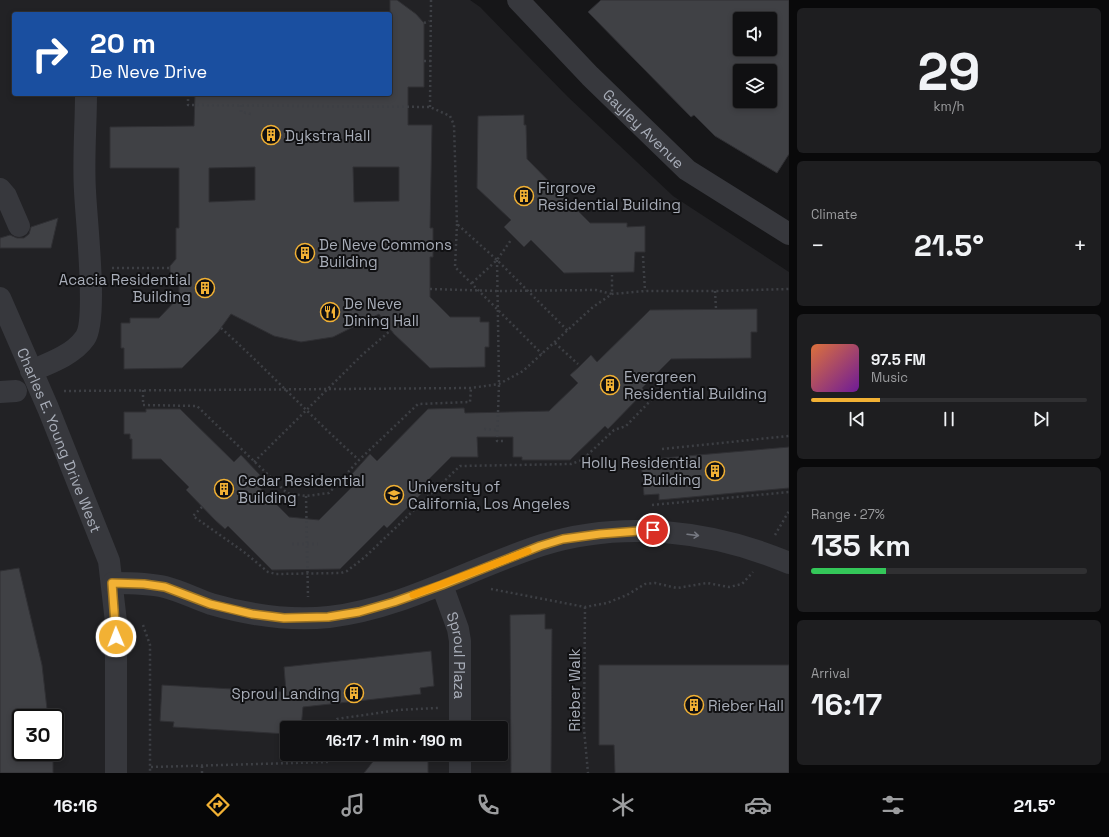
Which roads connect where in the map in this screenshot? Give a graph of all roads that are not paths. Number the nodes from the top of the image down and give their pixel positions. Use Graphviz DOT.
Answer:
graph roads {
  1 [pos="518,0"];
  2 [pos="86,96"];
  3 [pos="0,189"];
  4 [pos="19,226"];
  5 [pos="789,234"];
  6 [pos="0,298"];
  7 [pos="31,370"];
  8 [pos="789,563"];
  9 [pos="112,583"];
  10 [pos="442,585"];
  11 [pos="460,718"];
  12 [pos="460,761"];
  13 [pos="116,773"];
  14 [pos="460,773"];
  1 -- 5 [label="street, Gayley Avenue"];
  2 -- 7 [label="street"];
  3 -- 4 [label="street"];
  6 -- 7 [label="street, Charles E. Young Drive West"];
  7 -- 9 [label="street, Charles E. Young Drive West"];
  10 -- 8 [label="street, one-way"];
  9 -- 10 [label="street"];
  9 -- 13 [label="street, Charles E. Young Drive West"];
  10 -- 11 [label="street, Sproul Plaza"];
  12 -- 14 [label="street"];
}
